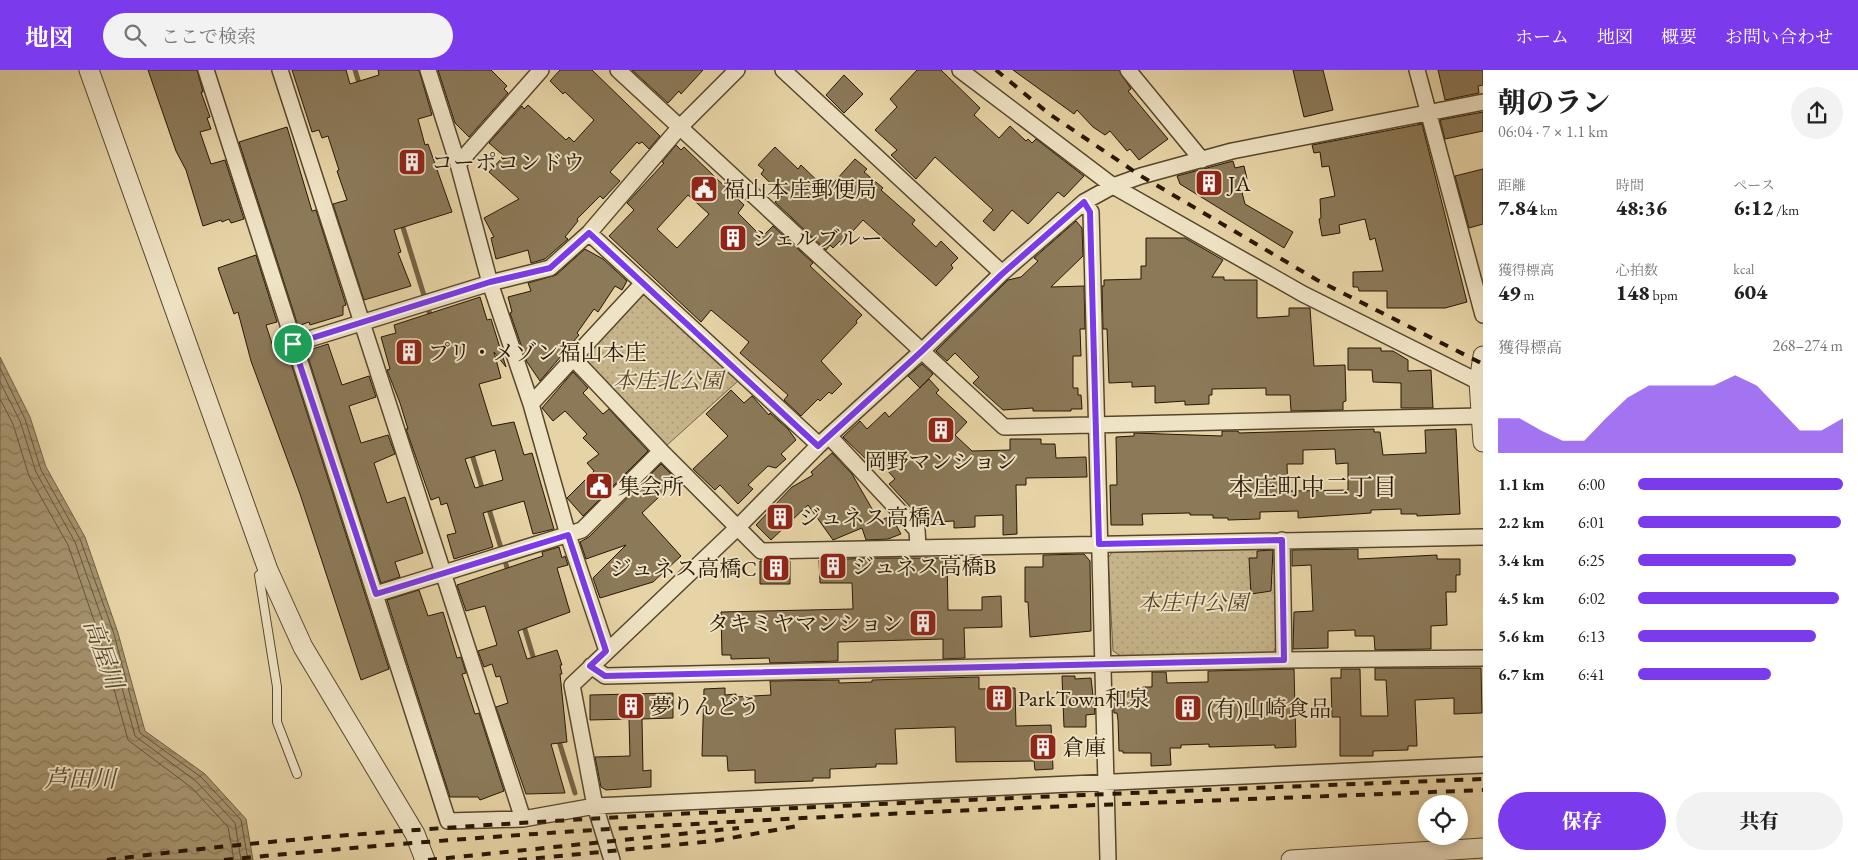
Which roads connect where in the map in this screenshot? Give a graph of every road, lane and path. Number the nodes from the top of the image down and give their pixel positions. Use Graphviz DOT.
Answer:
graph roads {
  1 [pos="89,70"];
  2 [pos="206,70"];
  3 [pos="280,70"];
  4 [pos="428,70"];
  5 [pos="541,70"];
  6 [pos="618,70"];
  7 [pos="737,70"];
  8 [pos="783,70"];
  9 [pos="960,70"];
  10 [pos="1128,70"];
  11 [pos="1417,70"];
  12 [pos="1483,102"];
  13 [pos="1428,111"];
  14 [pos="678,128"];
  15 [pos="1202,160"];
  16 [pos="458,164"];
  17 [pos="1113,186"];
  18 [pos="1084,202"];
  19 [pos="589,233"];
  20 [pos="1002,274"];
  21 [pos="490,282"];
  22 [pos="643,283"];
  23 [pos="1483,315"];
  24 [pos="361,321"];
  25 [pos="293,344"];
  26 [pos="922,351"];
  27 [pos="1483,356"];
  28 [pos="573,358"];
  29 [pos="1481,383"];
  30 [pos="531,404"];
  31 [pos="1480,416"];
  32 [pos="1097,424"];
  33 [pos="824,441"];
  34 [pos="1483,442"];
  35 [pos="661,451"];
  36 [pos="737,528"];
  37 [pos="568,535"];
  38 [pos="1483,537"];
  39 [pos="1282,540"];
  40 [pos="1099,544"];
  41 [pos="918,547"];
  42 [pos="268,570"];
  43 [pos="444,573"];
  44 [pos="376,594"];
  45 [pos="606,651"];
  46 [pos="1483,658"];
  47 [pos="1284,660"];
  48 [pos="1102,664"];
  49 [pos="590,666"];
  50 [pos="1483,765"];
  51 [pos="297,774"];
  52 [pos="1108,781"];
  53 [pos="595,806"];
  54 [pos="523,819"];
  55 [pos="1483,848"];
  56 [pos="1396,856"];
  57 [pos="425,860"];
  58 [pos="612,860"];
  59 [pos="1108,860"];
  60 [pos="1290,860"];
  1 -- 42 [label="street"];
  2 -- 25 [label="street"];
  3 -- 24 [label="street"];
  4 -- 16 [label="street"];
  5 -- 16 [label="street"];
  6 -- 14 [label="street"];
  7 -- 14 [label="street"];
  8 -- 20 [label="street"];
  9 -- 17 [label="street"];
  10 -- 15 [label="street"];
  11 -- 13 [label="street"];
  12 -- 13 [label="street"];
  13 -- 15 [label="street"];
  13 -- 23 [label="street"];
  14 -- 19 [label="street"];
  14 -- 26 [label="street"];
  15 -- 17 [label="street"];
  16 -- 21 [label="street"];
  17 -- 18 [label="street"];
  17 -- 29 [label="street"];
  18 -- 20 [label="street"];
  18 -- 32 [label="street"];
  19 -- 21 [label="street"];
  19 -- 22 [label="street"];
  20 -- 26 [label="street"];
  21 -- 24 [label="street"];
  21 -- 30 [label="street"];
  22 -- 28 [label="street"];
  22 -- 33 [label="street"];
  24 -- 25 [label="street"];
  24 -- 43 [label="street"];
  25 -- 44 [label="street"];
  26 -- 32 [label="street"];
  26 -- 33 [label="street"];
  27 -- 29 [label="street"];
  28 -- 30 [label="street"];
  28 -- 35 [label="street"];
  29 -- 31 [label="street"];
  30 -- 37 [label="street"];
  31 -- 32 [label="street"];
  31 -- 34 [label="street"];
  32 -- 40 [label="street"];
  33 -- 36 [label="street"];
  33 -- 41 [label="street"];
  35 -- 36 [label="street"];
  35 -- 37 [label="street"];
  36 -- 41 [label="street"];
  36 -- 45 [label="street"];
  37 -- 43 [label="street"];
  37 -- 45 [label="street"];
  38 -- 39 [label="street"];
  39 -- 40 [label="street"];
  39 -- 47 [label="street"];
  40 -- 41 [label="street"];
  40 -- 48 [label="street"];
  42 -- 51 [label="lane"];
  42 -- 57 [label="street"];
  43 -- 44 [label="street"];
  43 -- 54 [label="street"];
  44 -- 54 [label="street"];
  45 -- 49 [label="street"];
  46 -- 47 [label="street"];
  47 -- 48 [label="street"];
  48 -- 49 [label="street"];
  48 -- 52 [label="street"];
  49 -- 53 [label="street"];
  50 -- 52 [label="street"];
  52 -- 53 [label="street"];
  52 -- 59 [label="street"];
  53 -- 54 [label="street"];
  53 -- 58 [label="street"];
  55 -- 56 [label="street"];
  56 -- 60 [label="street"];
}
